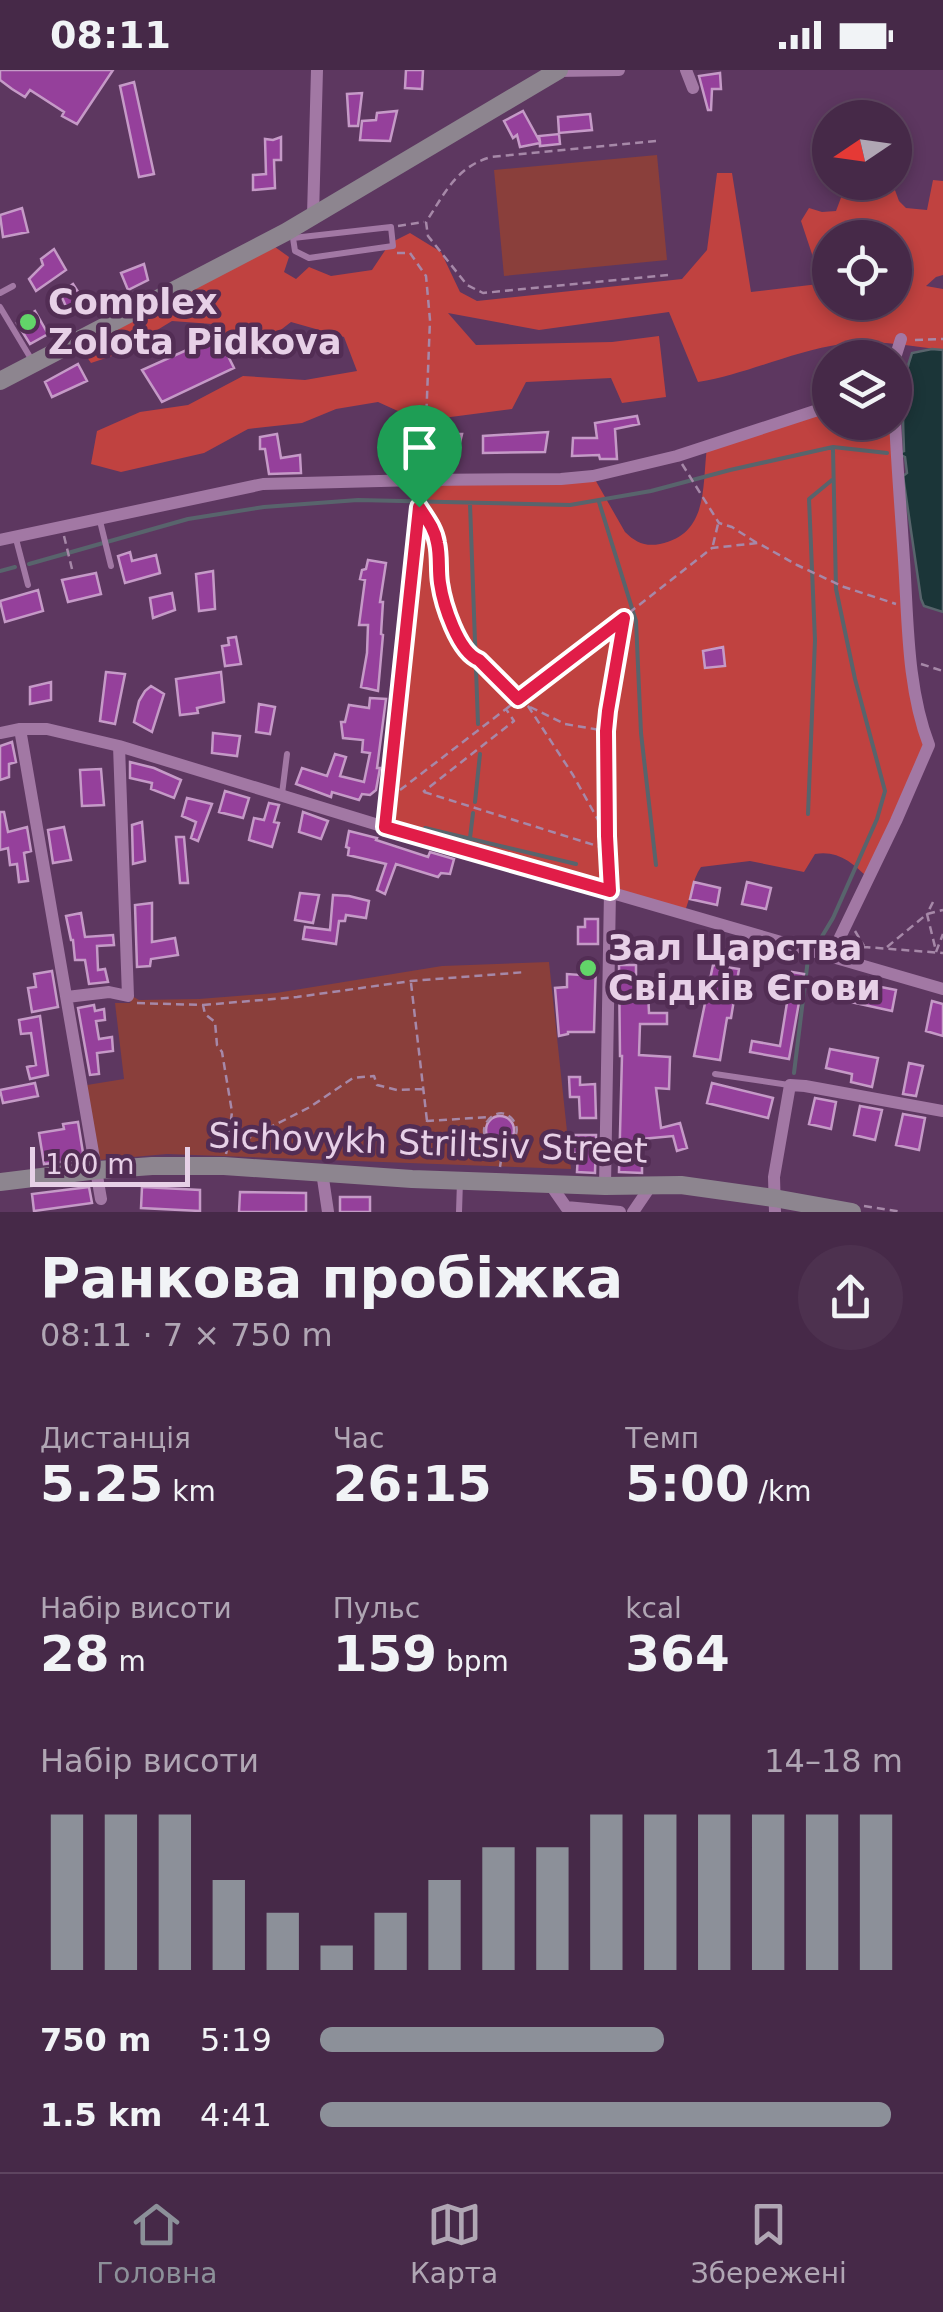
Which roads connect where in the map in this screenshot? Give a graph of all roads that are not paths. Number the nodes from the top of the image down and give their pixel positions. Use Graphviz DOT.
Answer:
graph roads {
  1 [pos="317,70"];
  2 [pos="619,70"];
  3 [pos="686,70"];
  4 [pos="558,71"];
  5 [pos="693,88"];
  6 [pos="313,215"];
  7 [pos="290,235"];
  8 [pos="14,286"];
  9 [pos="0,293"];
  10 [pos="0,307"];
  11 [pos="33,364"];
  12 [pos="0,381"];
  13 [pos="812,412"];
  14 [pos="426,428"];
  15 [pos="896,440"];
  16 [pos="419,480"];
  17 [pos="100,520"];
  18 [pos="15,538"];
  19 [pos="0,540"];
  20 [pos="111,566"];
  21 [pos="28,585"];
  22 [pos="20,729"];
  23 [pos="0,734"];
  24 [pos="119,746"];
  25 [pos="286,754"];
  26 [pos="282,794"];
  27 [pos="385,827"];
  28 [pos="610,891"];
  29 [pos="831,956"];
  30 [pos="943,988"];
  31 [pos="68,997"];
  32 [pos="715,1074"];
  33 [pos="790,1085"];
  34 [pos="943,1112"];
  35 [pos="98,1170"];
  36 [pos="322,1172"];
  37 [pos="460,1180"];
  38 [pos="0,1182"];
  39 [pos="550,1184"];
  40 [pos="652,1184"];
  41 [pos="605,1186"];
  42 [pos="101,1199"];
  43 [pos="775,1205"];
  44 [pos="328,1212"];
  45 [pos="459,1212"];
  46 [pos="620,1212"];
  47 [pos="633,1212"];
  48 [pos="852,1212"];
  1 -- 6 [label="street"];
  2 -- 4 [label="street"];
  3 -- 5 [label="street"];
  4 -- 6 [label="street"];
  6 -- 7 [label="street"];
  7 -- 7 [label="lane"];
  7 -- 11 [label="street"];
  8 -- 9 [label="lane"];
  10 -- 11 [label="lane"];
  11 -- 12 [label="street"];
  13 -- 16 [label="street"];
  14 -- 16 [label="lane"];
  15 -- 29 [label="street"];
  16 -- 17 [label="street"];
  16 -- 27 [label="street"];
  17 -- 18 [label="street"];
  17 -- 20 [label="lane"];
  18 -- 19 [label="street"];
  18 -- 21 [label="lane"];
  22 -- 23 [label="street"];
  22 -- 24 [label="street"];
  22 -- 31 [label="street"];
  24 -- 26 [label="street"];
  24 -- 31 [label="street"];
  25 -- 26 [label="lane"];
  26 -- 27 [label="street"];
  27 -- 28 [label="street"];
  28 -- 29 [label="street"];
  28 -- 41 [label="street"];
  29 -- 30 [label="street"];
  31 -- 35 [label="street"];
  32 -- 33 [label="lane"];
  33 -- 34 [label="street"];
  33 -- 43 [label="street"];
  35 -- 36 [label="street, Sichovykh Striltsiv Street"];
  35 -- 38 [label="street, Sichovykh Striltsiv Street"];
  35 -- 42 [label="street"];
  36 -- 37 [label="street, Sichovykh Striltsiv Street"];
  36 -- 44 [label="street"];
  37 -- 39 [label="street, Sichovykh Striltsiv Street"];
  37 -- 45 [label="lane"];
  39 -- 41 [label="street, Sichovykh Striltsiv Street"];
  39 -- 46 [label="street"];
  40 -- 41 [label="street, Sichovykh Striltsiv Street"];
  40 -- 43 [label="street, Sichovykh Striltsiv Street"];
  40 -- 47 [label="street"];
  43 -- 48 [label="street, Sichovykh Striltsiv Street"];
}
